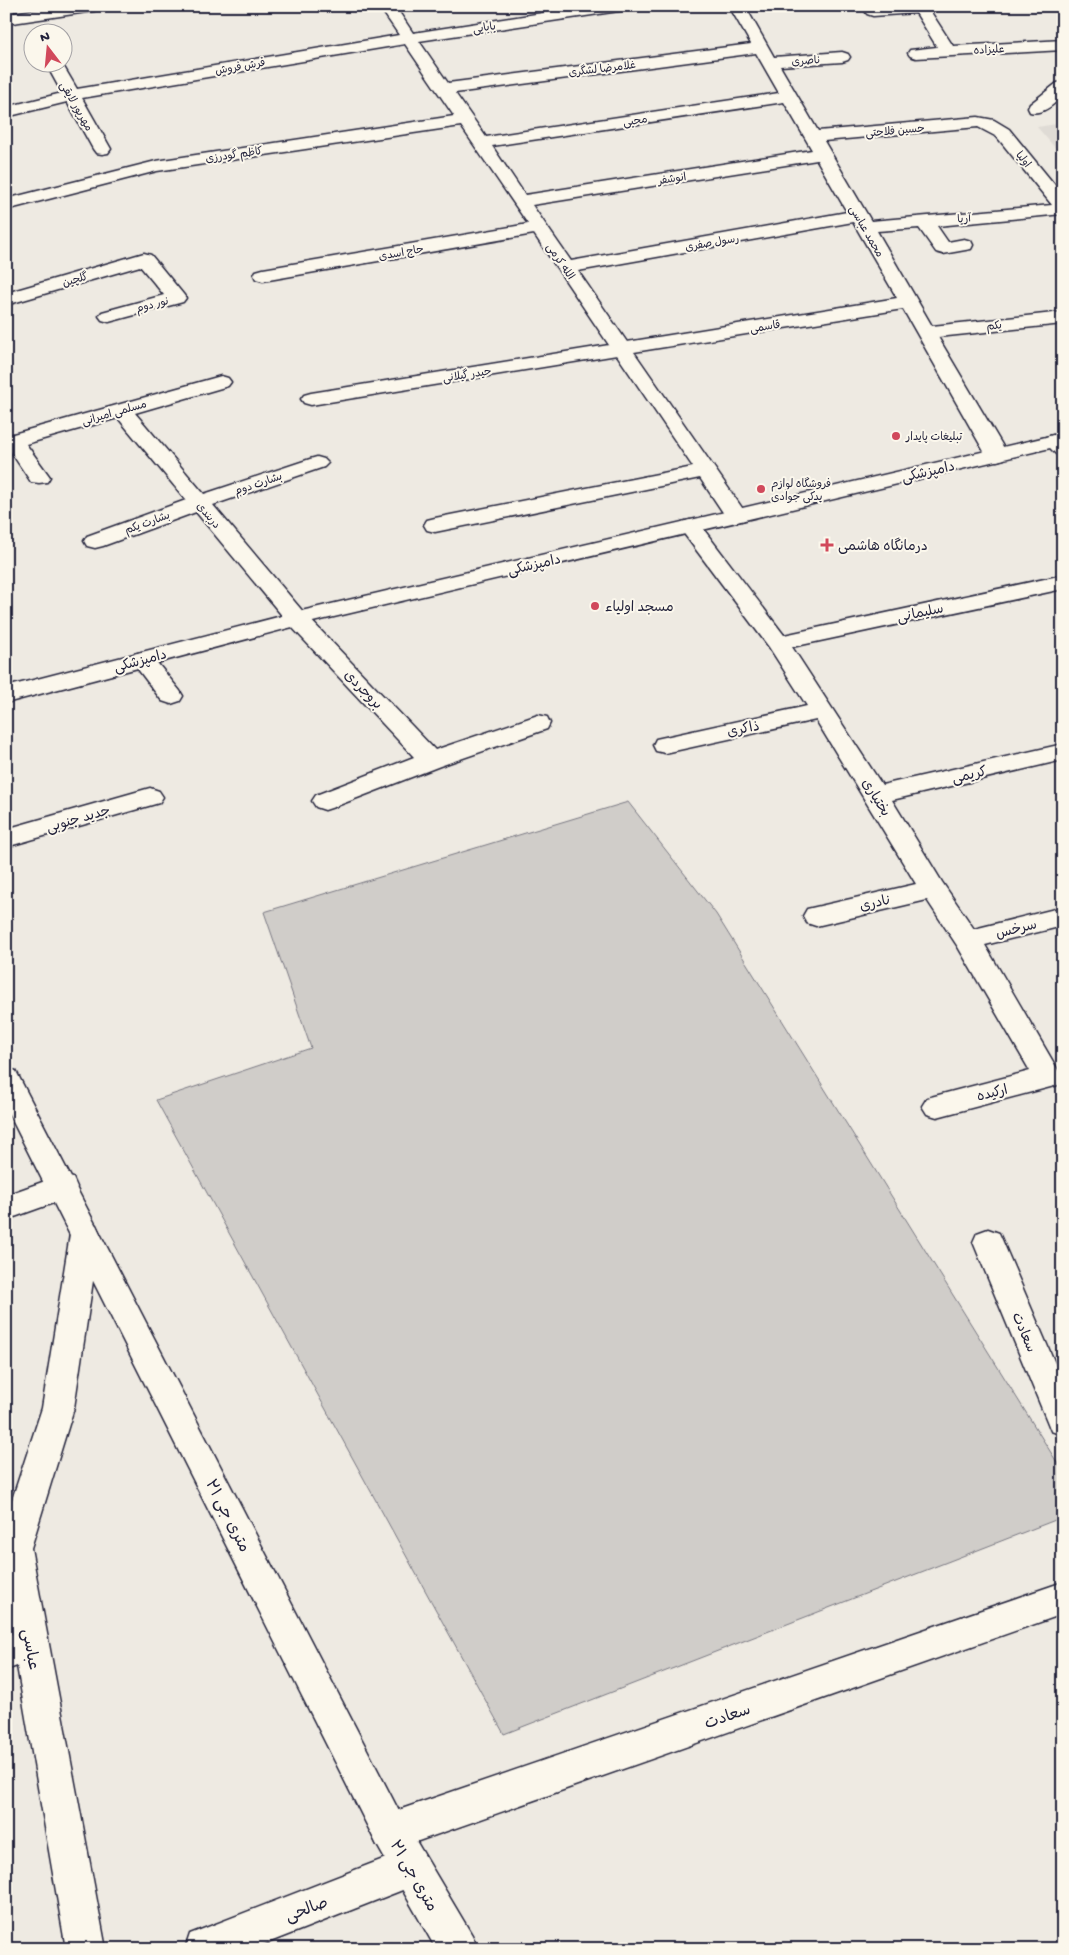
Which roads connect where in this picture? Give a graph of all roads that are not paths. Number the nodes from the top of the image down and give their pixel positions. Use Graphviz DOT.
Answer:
graph roads {
  1 [pos="94,6"];
  2 [pos="387,6"];
  3 [pos="619,6"];
  4 [pos="737,6"];
  5 [pos="920,7"];
  6 [pos="873,12"];
  7 [pos="27,16"];
  8 [pos="6,19"];
  9 [pos="30,22"];
  10 [pos="409,38"];
  11 [pos="1061,46"];
  12 [pos="948,51"];
  13 [pos="916,53"];
  14 [pos="765,55"];
  15 [pos="842,57"];
  16 [pos="59,72"];
  17 [pos="1063,87"];
  18 [pos="444,89"];
  19 [pos="72,96"];
  20 [pos="789,96"];
  21 [pos="1036,108"];
  22 [pos="6,112"];
  23 [pos="465,120"];
  24 [pos="978,122"];
  25 [pos="812,137"];
  26 [pos="481,143"];
  27 [pos="102,149"];
  28 [pos="823,154"];
  29 [pos="520,201"];
  30 [pos="6,205"];
  31 [pos="1063,208"];
  32 [pos="924,221"];
  33 [pos="862,222"];
  34 [pos="539,228"];
  35 [pos="964,245"];
  36 [pos="144,259"];
  37 [pos="566,268"];
  38 [pos="263,275"];
  39 [pos="6,299"];
  40 [pos="908,302"];
  41 [pos="108,316"];
  42 [pos="1063,318"];
  43 [pos="926,332"];
  44 [pos="622,349"];
  45 [pos="221,382"];
  46 [pos="311,399"];
  47 [pos="122,410"];
  48 [pos="10,442"];
  49 [pos="1059,444"];
  50 [pos="997,455"];
  51 [pos="317,463"];
  52 [pos="705,471"];
  53 [pos="39,477"];
  54 [pos="199,503"];
  55 [pos="736,515"];
  56 [pos="435,525"];
  57 [pos="690,527"];
  58 [pos="96,541"];
  59 [pos="1063,582"];
  60 [pos="297,620"];
  61 [pos="778,642"];
  62 [pos="142,659"];
  63 [pos="6,695"];
  64 [pos="171,696"];
  65 [pos="822,712"];
  66 [pos="538,723"];
  67 [pos="665,745"];
  68 [pos="1063,752"];
  69 [pos="431,760"];
  70 [pos="876,795"];
  71 [pos="150,797"];
  72 [pos="325,801"];
  73 [pos="6,838"];
  74 [pos="933,888"];
  75 [pos="816,916"];
  76 [pos="1063,916"];
  77 [pos="968,940"];
  78 [pos="1048,1077"];
  79 [pos="6,1078"];
  80 [pos="937,1106"];
  81 [pos="62,1187"];
  82 [pos="6,1208"];
  83 [pos="85,1234"];
  84 [pos="988,1242"];
  85 [pos="1063,1421"];
  86 [pos="1063,1598"];
  87 [pos="18,1648"];
  88 [pos="390,1832"];
  89 [pos="409,1868"];
  90 [pos="204,1948"];
  91 [pos="86,1949"];
  92 [pos="458,1949"];
  1 -- 7 [label="street"];
  2 -- 10 [label="street, الله کرمی"];
  3 -- 10 [label="street, بابایی"];
  4 -- 14 [label="street, محمد عباسی"];
  5 -- 6 [label="street"];
  5 -- 12 [label="street"];
  7 -- 8 [label="street"];
  7 -- 9 [label="street"];
  10 -- 18 [label="street, الله کرمی"];
  10 -- 19 [label="street, فرش فروش"];
  11 -- 12 [label="street, علیزاده"];
  12 -- 13 [label="street, علیزاده"];
  14 -- 15 [label="street, ناصری"];
  14 -- 18 [label="street, غلامرضا لشگری"];
  14 -- 20 [label="street, محمد عباسی"];
  16 -- 19 [label="street, مهرپور لایقی"];
  17 -- 21 [label="street"];
  18 -- 23 [label="street, الله کرمی"];
  19 -- 22 [label="street, فرش فروش"];
  19 -- 27 [label="street, مهرپور لایقی"];
  20 -- 25 [label="street, محمد عباسی"];
  20 -- 26 [label="street, محبی"];
  23 -- 26 [label="street, الله کرمی"];
  23 -- 30 [label="street, کاظم گودرزی"];
  24 -- 25 [label="street, حسین فلاحتی"];
  24 -- 31 [label="street, اولیا"];
  25 -- 28 [label="street, محمد عباسی"];
  26 -- 29 [label="street, الله کرمی"];
  28 -- 29 [label="street, انوشفر"];
  28 -- 33 [label="street, محمد عباسی"];
  29 -- 34 [label="street, الله کرمی"];
  31 -- 32 [label="street, آریا"];
  32 -- 33 [label="street, آریا"];
  32 -- 35 [label="street"];
  33 -- 37 [label="street, رسول صفری"];
  33 -- 40 [label="street, محمد عباسی"];
  34 -- 37 [label="street, الله کرمی"];
  34 -- 38 [label="street, حاج اسدی"];
  36 -- 39 [label="street, گلچین"];
  36 -- 41 [label="street, نور دوم"];
  37 -- 44 [label="street, الله کرمی"];
  40 -- 43 [label="street, محمد عباسی"];
  40 -- 44 [label="street, قاسمی"];
  42 -- 43 [label="street, یکم"];
  43 -- 50 [label="street, محمد عباسی"];
  44 -- 46 [label="street, حیدر گیلانی"];
  44 -- 52 [label="street, الله کرمی"];
  45 -- 47 [label="street, مسلمی امیرانی"];
  47 -- 48 [label="street, مسلمی امیرانی"];
  47 -- 54 [label="street, دربندی"];
  48 -- 53 [label="street"];
  49 -- 50 [label="street, دامپزشکی"];
  50 -- 55 [label="street, دامپزشکی"];
  51 -- 54 [label="street, بشارت دوم"];
  52 -- 55 [label="street, الله کرمی"];
  52 -- 56 [label="street"];
  54 -- 58 [label="street, بشارت یکم"];
  54 -- 60 [label="street, دربندی"];
  55 -- 57 [label="street, دامپزشکی"];
  57 -- 60 [label="street, دامپزشکی"];
  57 -- 61 [label="street, بختیاری"];
  59 -- 61 [label="street, سلیمانی"];
  60 -- 62 [label="street, دامپزشکی"];
  60 -- 69 [label="street, بروجردی"];
  61 -- 65 [label="street, بختیاری"];
  62 -- 63 [label="street, دامپزشکی"];
  62 -- 64 [label="street"];
  65 -- 67 [label="street, ذاکری"];
  65 -- 70 [label="street, بختیاری"];
  66 -- 69 [label="street"];
  68 -- 70 [label="street, کریمی"];
  69 -- 72 [label="street"];
  70 -- 74 [label="street, بختیاری"];
  71 -- 73 [label="street, جدید جنوبی"];
  74 -- 75 [label="street, نادری"];
  74 -- 77 [label="street, بختیاری"];
  76 -- 77 [label="street, سرخس"];
  77 -- 78 [label="street, بختیاری"];
  78 -- 80 [label="street, ارکیده"];
  79 -- 81 [label="street, ۲۱ متری جی"];
  81 -- 82 [label="street"];
  81 -- 83 [label="street, ۲۱ متری جی"];
  83 -- 87 [label="street, عباسی"];
  83 -- 88 [label="street, ۲۱ متری جی"];
  84 -- 85 [label="street, سعادت"];
  86 -- 88 [label="street, سعادت"];
  87 -- 91 [label="street, عباسی"];
  88 -- 89 [label="street, ۲۱ متری جی"];
  89 -- 90 [label="street, صالحی"];
  89 -- 92 [label="street, ۲۱ متری جی"];
}
